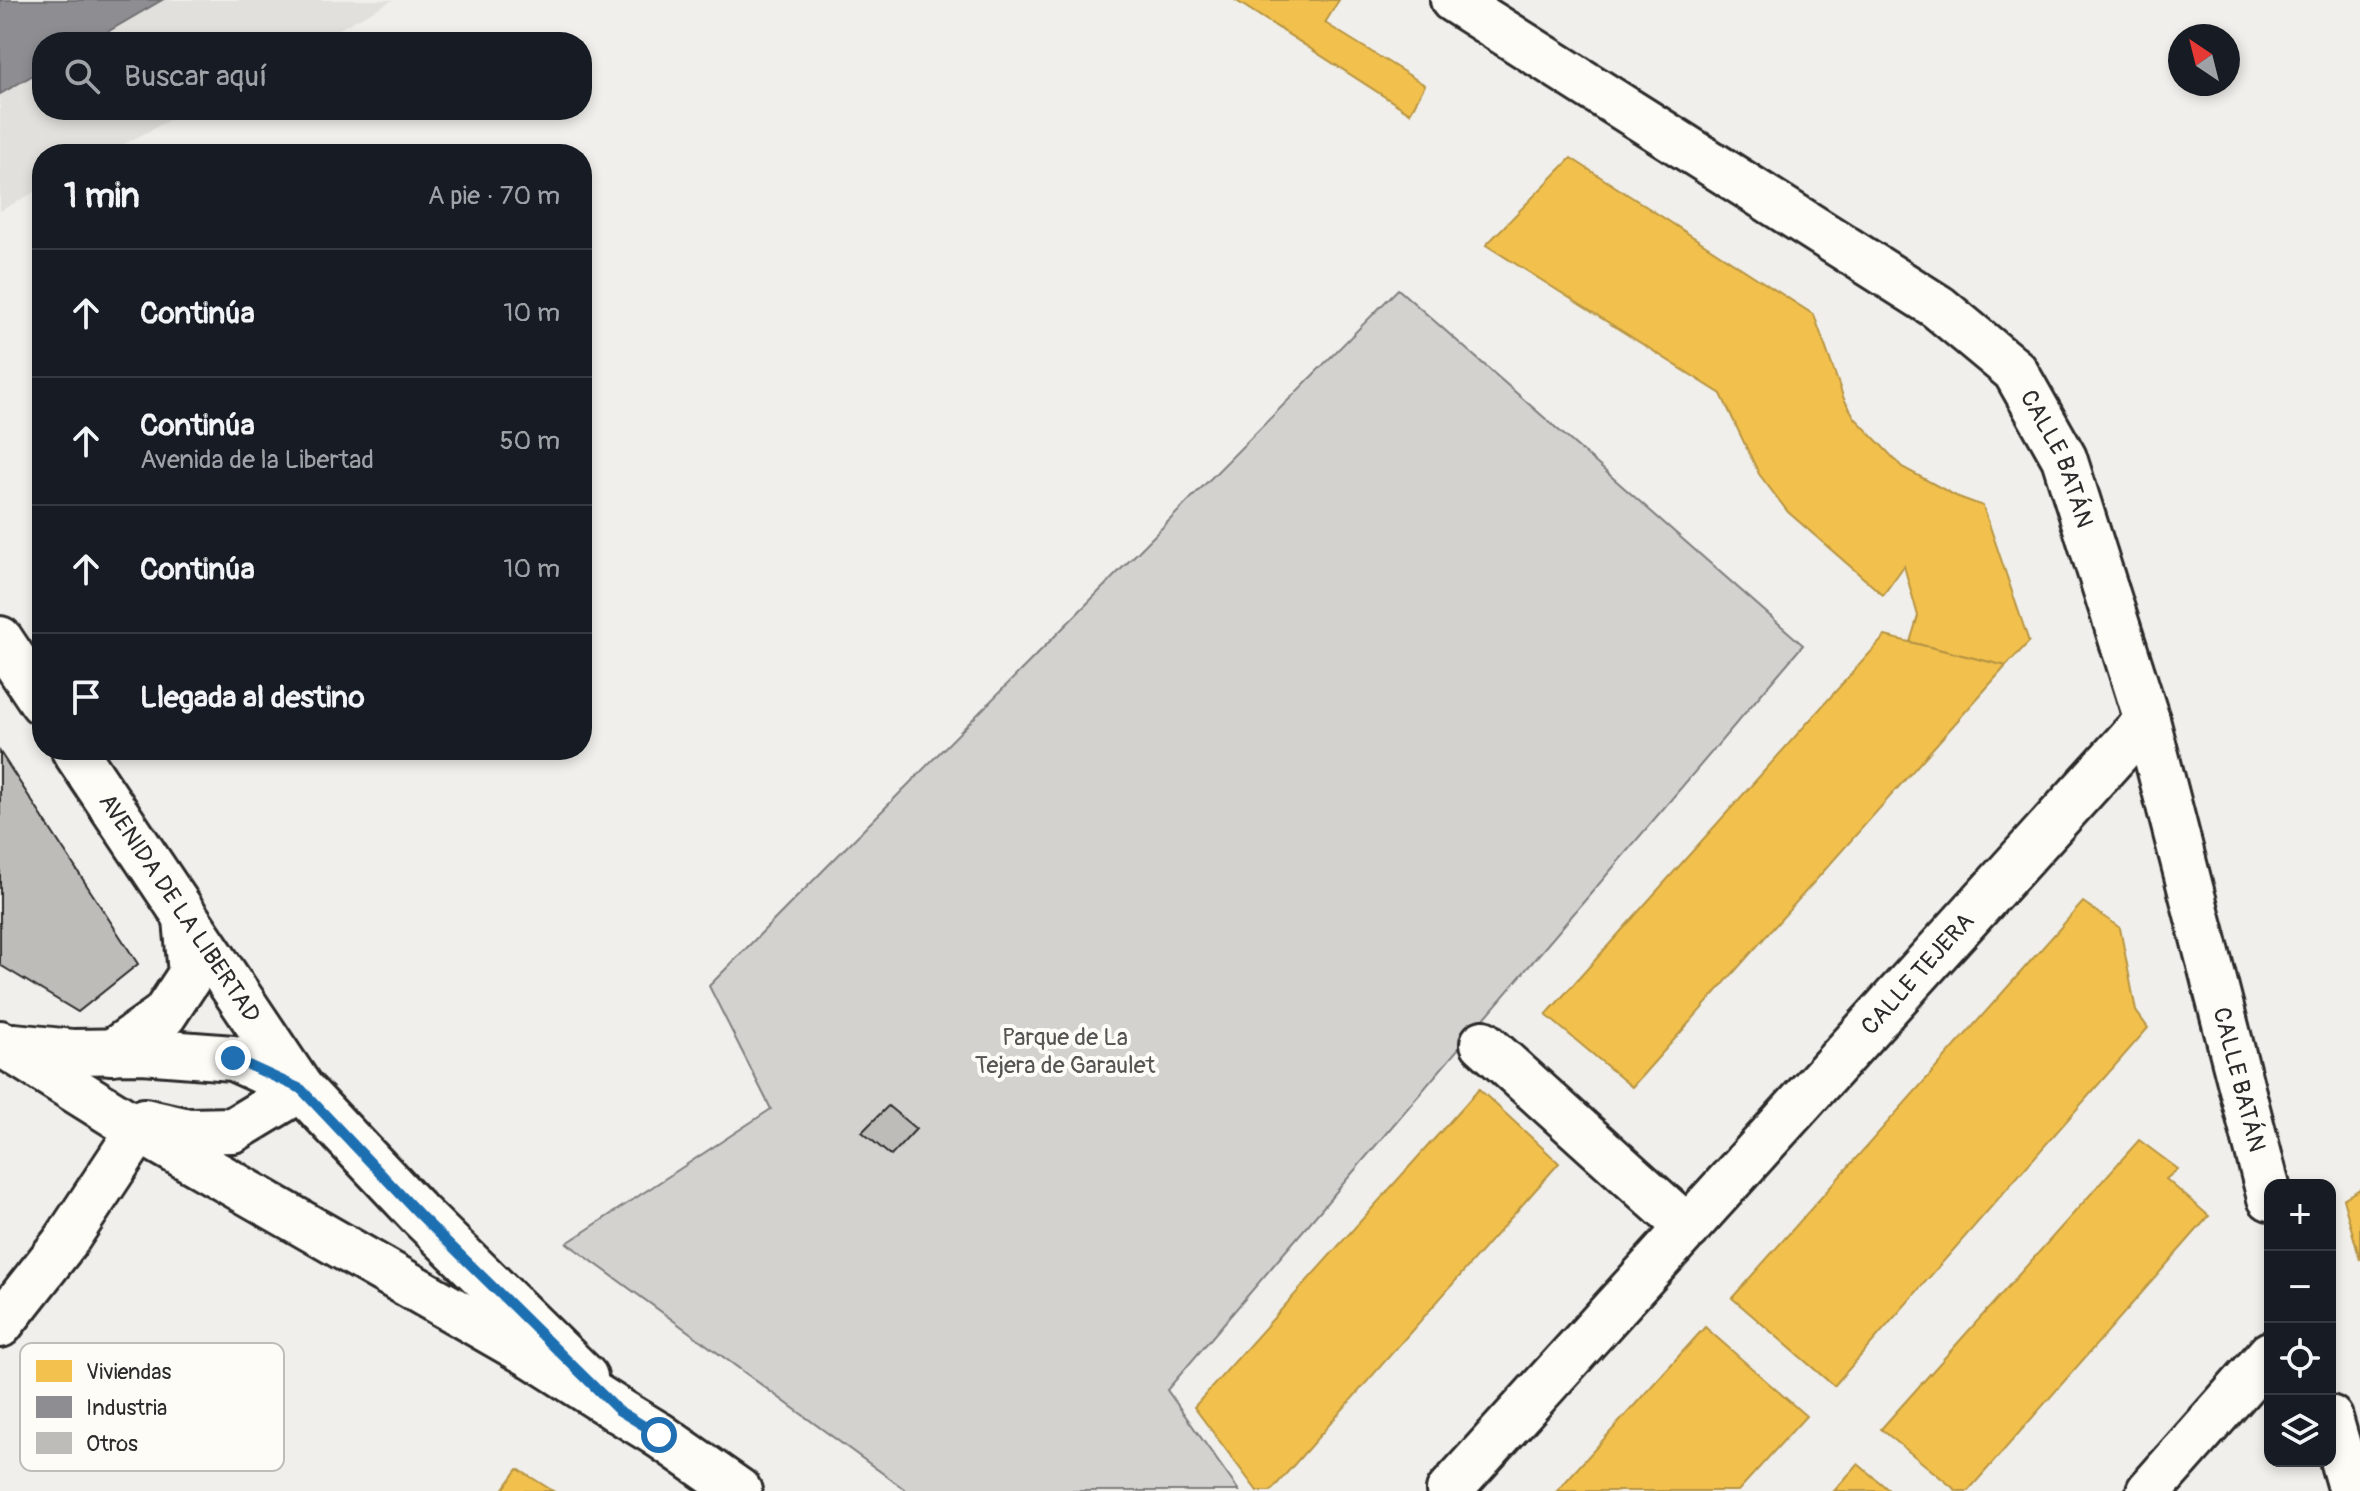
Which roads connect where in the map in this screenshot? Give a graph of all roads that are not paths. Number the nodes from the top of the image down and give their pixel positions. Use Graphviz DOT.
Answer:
graph roads {
  1 [pos="1453,0"];
  2 [pos="0,639"];
  3 [pos="32,687"];
  4 [pos="2147,720"];
  5 [pos="81,760"];
  6 [pos="186,919"];
  7 [pos="1483,1043"];
  8 [pos="2,1044"];
  9 [pos="112,1052"];
  10 [pos="301,1089"];
  11 [pos="125,1122"];
  12 [pos="2265,1179"];
  13 [pos="1688,1228"];
  14 [pos="0,1325"];
  15 [pos="2264,1361"];
  16 [pos="618,1410"];
  17 [pos="2336,1439"];
  18 [pos="739,1491"];
  19 [pos="1449,1491"];
  20 [pos="2149,1491"];
  21 [pos="2351,1491"];
  1 -- 4 [label="street, CALLE BATÁN"];
  2 -- 3 [label="street"];
  4 -- 12 [label="street, CALLE BATÁN"];
  4 -- 13 [label="street, CALLE TEJERA"];
  5 -- 6 [label="street, AVENIDA DE LA LIBERTAD"];
  6 -- 9 [label="street"];
  6 -- 10 [label="street, AVENIDA DE LA LIBERTAD"];
  7 -- 13 [label="street"];
  8 -- 9 [label="street"];
  8 -- 11 [label="street"];
  9 -- 10 [label="street"];
  10 -- 11 [label="street"];
  10 -- 16 [label="street, AVENIDA DE LA LIBERTAD"];
  11 -- 14 [label="street"];
  11 -- 16 [label="street"];
  13 -- 19 [label="street, CALLE TEJERA"];
  15 -- 20 [label="street"];
  16 -- 18 [label="street"];
  17 -- 21 [label="street"];
}
